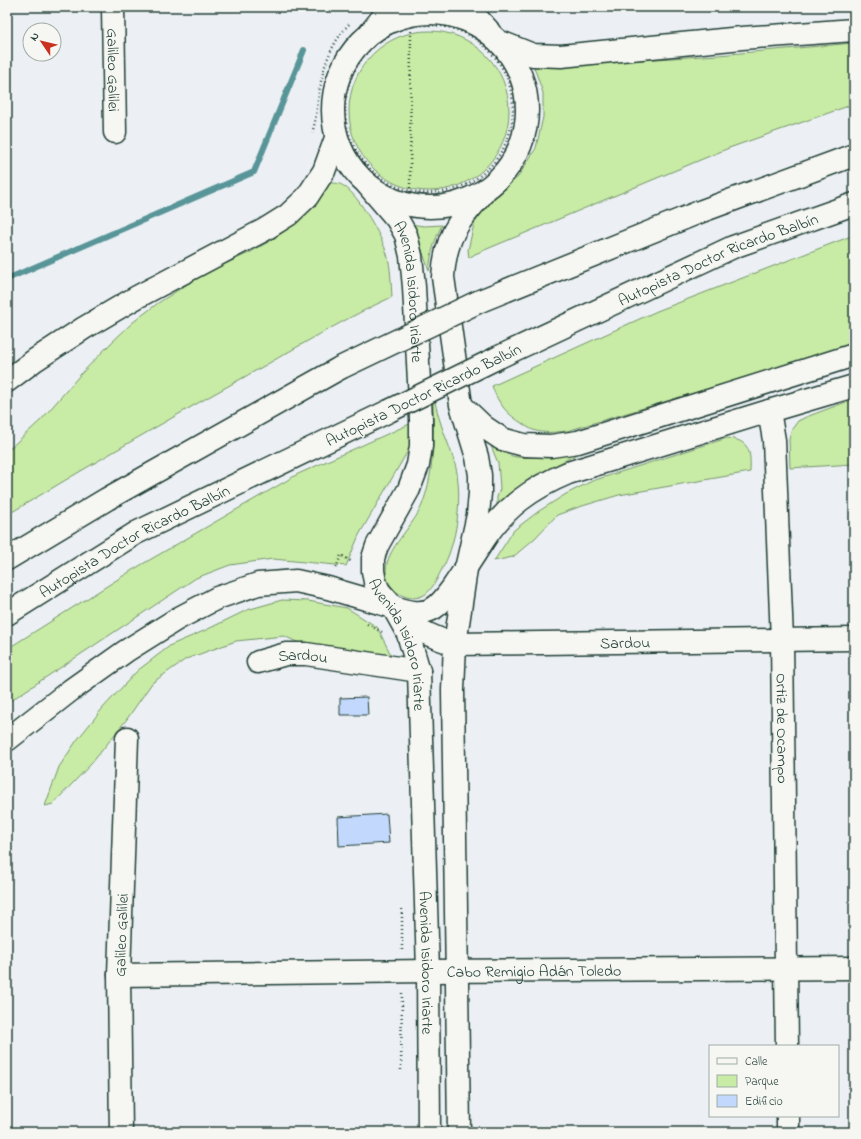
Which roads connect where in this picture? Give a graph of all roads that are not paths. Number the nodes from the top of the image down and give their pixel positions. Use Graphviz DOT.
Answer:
graph roads {
  1 [pos="113,7"];
  2 [pos="467,7"];
  3 [pos="383,9"];
  4 [pos="854,30"];
  5 [pos="370,33"];
  6 [pos="495,37"];
  7 [pos="115,132"];
  8 [pos="336,138"];
  9 [pos="854,155"];
  10 [pos="366,184"];
  11 [pos="484,192"];
  12 [pos="854,204"];
  13 [pos="854,355"];
  14 [pos="7,381"];
  15 [pos="854,386"];
  16 [pos="461,405"];
  17 [pos="769,411"];
  18 [pos="7,560"];
  19 [pos="466,569"];
  20 [pos="7,614"];
  21 [pos="398,614"];
  22 [pos="854,639"];
  23 [pos="782,640"];
  24 [pos="455,644"];
  25 [pos="258,662"];
  26 [pos="420,680"];
  27 [pos="453,690"];
  28 [pos="127,738"];
  29 [pos="7,740"];
  30 [pos="786,968"];
  31 [pos="854,968"];
  32 [pos="428,971"];
  33 [pos="457,971"];
  34 [pos="118,975"];
  35 [pos="787,1045"];
  36 [pos="788,1117"];
  37 [pos="122,1132"];
  38 [pos="429,1132"];
  39 [pos="460,1132"];
  40 [pos="788,1132"];
  1 -- 7 [label="main road, Galileo Galilei"];
  2 -- 6 [label="main road"];
  3 -- 5 [label="main road"];
  4 -- 6 [label="main road"];
  5 -- 6 [label="main road"];
  5 -- 8 [label="main road"];
  6 -- 11 [label="main road"];
  8 -- 10 [label="main road, Avenida Isidoro Iriarte"];
  8 -- 14 [label="main road"];
  9 -- 18 [label="main road, bridge"];
  10 -- 11 [label="main road"];
  10 -- 21 [label="main road, Avenida Isidoro Iriarte"];
  11 -- 16 [label="main road, Avenida Isidoro Iriarte"];
  12 -- 20 [label="main road, Autopista Doctor Ricardo Balbín, bridge"];
  13 -- 16 [label="main road"];
  15 -- 17 [label="main road"];
  16 -- 19 [label="main road, Avenida Isidoro Iriarte"];
  17 -- 19 [label="main road"];
  17 -- 23 [label="main road, Ortiz de Ocampo"];
  19 -- 21 [label="main road"];
  19 -- 24 [label="main road, Avenida Isidoro Iriarte"];
  21 -- 24 [label="main road, Sardou"];
  21 -- 26 [label="main road, Avenida Isidoro Iriarte"];
  21 -- 29 [label="main road"];
  22 -- 23 [label="main road, Sardou"];
  23 -- 24 [label="main road, Sardou"];
  23 -- 30 [label="main road, Ortiz de Ocampo"];
  24 -- 27 [label="main road, Avenida Isidoro Iriarte"];
  25 -- 26 [label="main road, Sardou"];
  26 -- 27 [label="main road, Sardou"];
  26 -- 32 [label="main road, Avenida Isidoro Iriarte"];
  27 -- 33 [label="main road, Avenida Isidoro Iriarte"];
  28 -- 34 [label="main road, Galileo Galilei"];
  30 -- 31 [label="main road, Cabo Remigio Adán Toledo"];
  30 -- 33 [label="main road, Cabo Remigio Adán Toledo"];
  30 -- 35 [label="main road, Ortiz de Ocampo"];
  32 -- 33 [label="main road, Cabo Remigio Adán Toledo"];
  32 -- 34 [label="main road, Cabo Remigio Adán Toledo"];
  32 -- 38 [label="main road, Avenida Isidoro Iriarte"];
  33 -- 39 [label="main road, Avenida Isidoro Iriarte"];
  34 -- 37 [label="main road, Galileo Galilei"];
  36 -- 40 [label="main road"];
}
